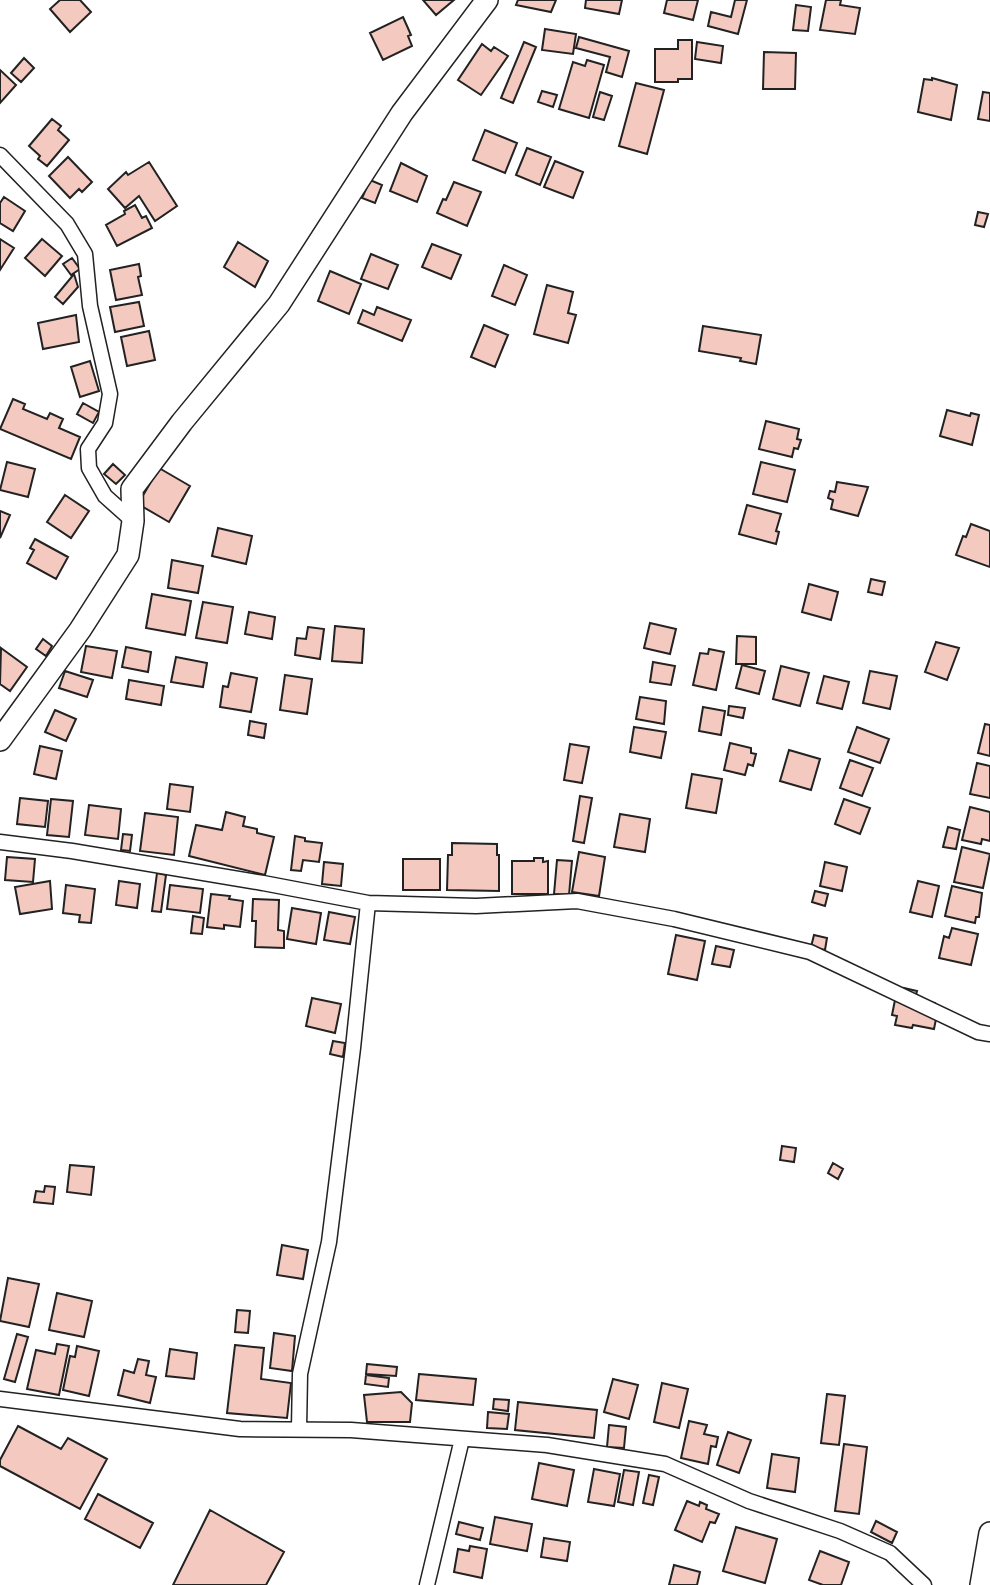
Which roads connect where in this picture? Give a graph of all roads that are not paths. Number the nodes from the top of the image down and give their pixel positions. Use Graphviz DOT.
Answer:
graph roads {
  1 [pos="488,0"];
  2 [pos="0,155"];
  3 [pos="133,521"];
  4 [pos="0,740"];
  5 [pos="0,842"];
  6 [pos="368,903"];
  7 [pos="990,1034"];
  8 [pos="0,1399"];
  9 [pos="299,1429"];
  10 [pos="462,1439"];
  11 [pos="990,1533"];
  12 [pos="427,1585"];
  13 [pos="925,1585"];
  14 [pos="981,1585"];
  1 -- 3 [label="street"];
  2 -- 3 [label="street"];
  3 -- 4 [label="street"];
  5 -- 6 [label="street"];
  6 -- 7 [label="street"];
  6 -- 9 [label="street"];
  8 -- 9 [label="street"];
  9 -- 10 [label="street"];
  10 -- 12 [label="street"];
  10 -- 13 [label="street"];
  11 -- 14 [label="street"];
}
